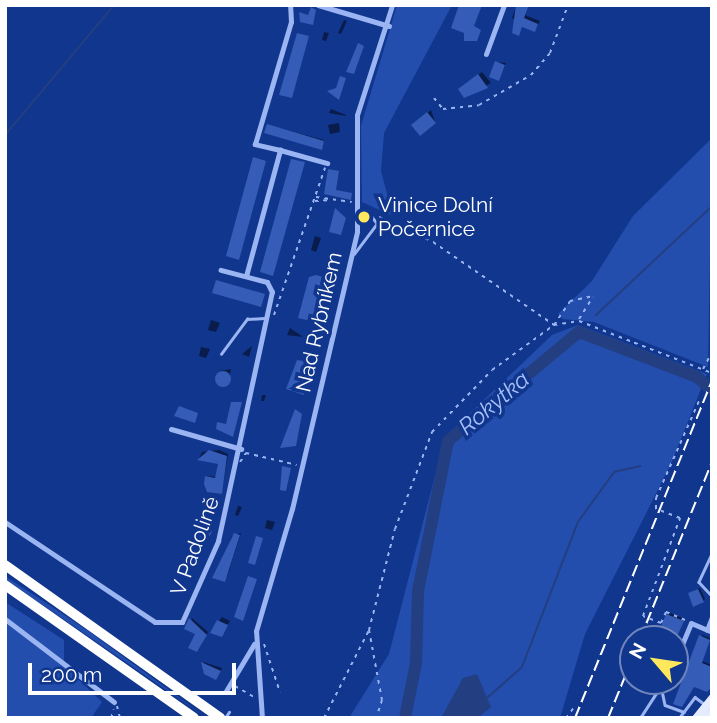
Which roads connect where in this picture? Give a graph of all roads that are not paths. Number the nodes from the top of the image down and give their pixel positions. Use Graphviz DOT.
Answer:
graph roads {
  1 [pos="290,5"];
  2 [pos="318,5"];
  3 [pos="391,5"];
  4 [pos="505,5"];
  5 [pos="389,26"];
  6 [pos="486,54"];
  7 [pos="280,150"];
  8 [pos="327,163"];
  9 [pos="358,215"];
  10 [pos="349,259"];
  11 [pos="221,270"];
  12 [pos="246,276"];
  13 [pos="267,319"];
  14 [pos="221,354"];
  15 [pos="171,429"];
  16 [pos="241,449"];
  17 [pos="5,522"];
  18 [pos="712,554"];
  19 [pos="5,565"];
  20 [pos="5,585"];
  21 [pos="712,596"];
  22 [pos="712,617"];
  23 [pos="5,619"];
  24 [pos="689,628"];
  25 [pos="710,631"];
  26 [pos="254,644"];
  27 [pos="243,662"];
  28 [pos="257,663"];
  29 [pos="226,691"];
  30 [pos="655,695"];
  31 [pos="664,695"];
  32 [pos="114,702"];
  33 [pos="710,706"];
  34 [pos="684,712"];
  35 [pos="225,716"];
  36 [pos="194,718"];
  37 [pos="262,718"];
  38 [pos="640,718"];
  39 [pos="679,718"];
  40 [pos="696,718"];
  41 [pos="707,718"];
  1 -- 7 [label="street"];
  2 -- 5 [label="street"];
  3 -- 5 [label="street, Nad Rybníkem"];
  4 -- 6 [label="street"];
  5 -- 9 [label="street, Nad Rybníkem"];
  7 -- 8 [label="street"];
  7 -- 12 [label="street"];
  9 -- 10 [label="street, Nad Rybníkem"];
  9 -- 10 [label="lane"];
  10 -- 26 [label="street, Nad Rybníkem"];
  11 -- 12 [label="street, V Padolině"];
  12 -- 13 [label="street, V Padolině"];
  13 -- 14 [label="lane"];
  13 -- 16 [label="street, V Padolině"];
  15 -- 16 [label="street"];
  16 -- 17 [label="street, V Padolině"];
  18 -- 21 [label="lane"];
  19 -- 35 [label="highway"];
  20 -- 36 [label="highway"];
  22 -- 25 [label="street"];
  23 -- 32 [label="street"];
  24 -- 25 [label="street"];
  26 -- 27 [label="street, Nad Rybníkem"];
  26 -- 28 [label="street, Nad Rybníkem"];
  27 -- 28 [label="street"];
  27 -- 29 [label="street, Nad Rybníkem"];
  28 -- 37 [label="street, Nad Rybníkem"];
  30 -- 38 [label="lane"];
  31 -- 34 [label="lane"];
  33 -- 34 [label="lane"];
  33 -- 40 [label="main road"];
  33 -- 41 [label="main road"];
  34 -- 39 [label="lane"];
}
